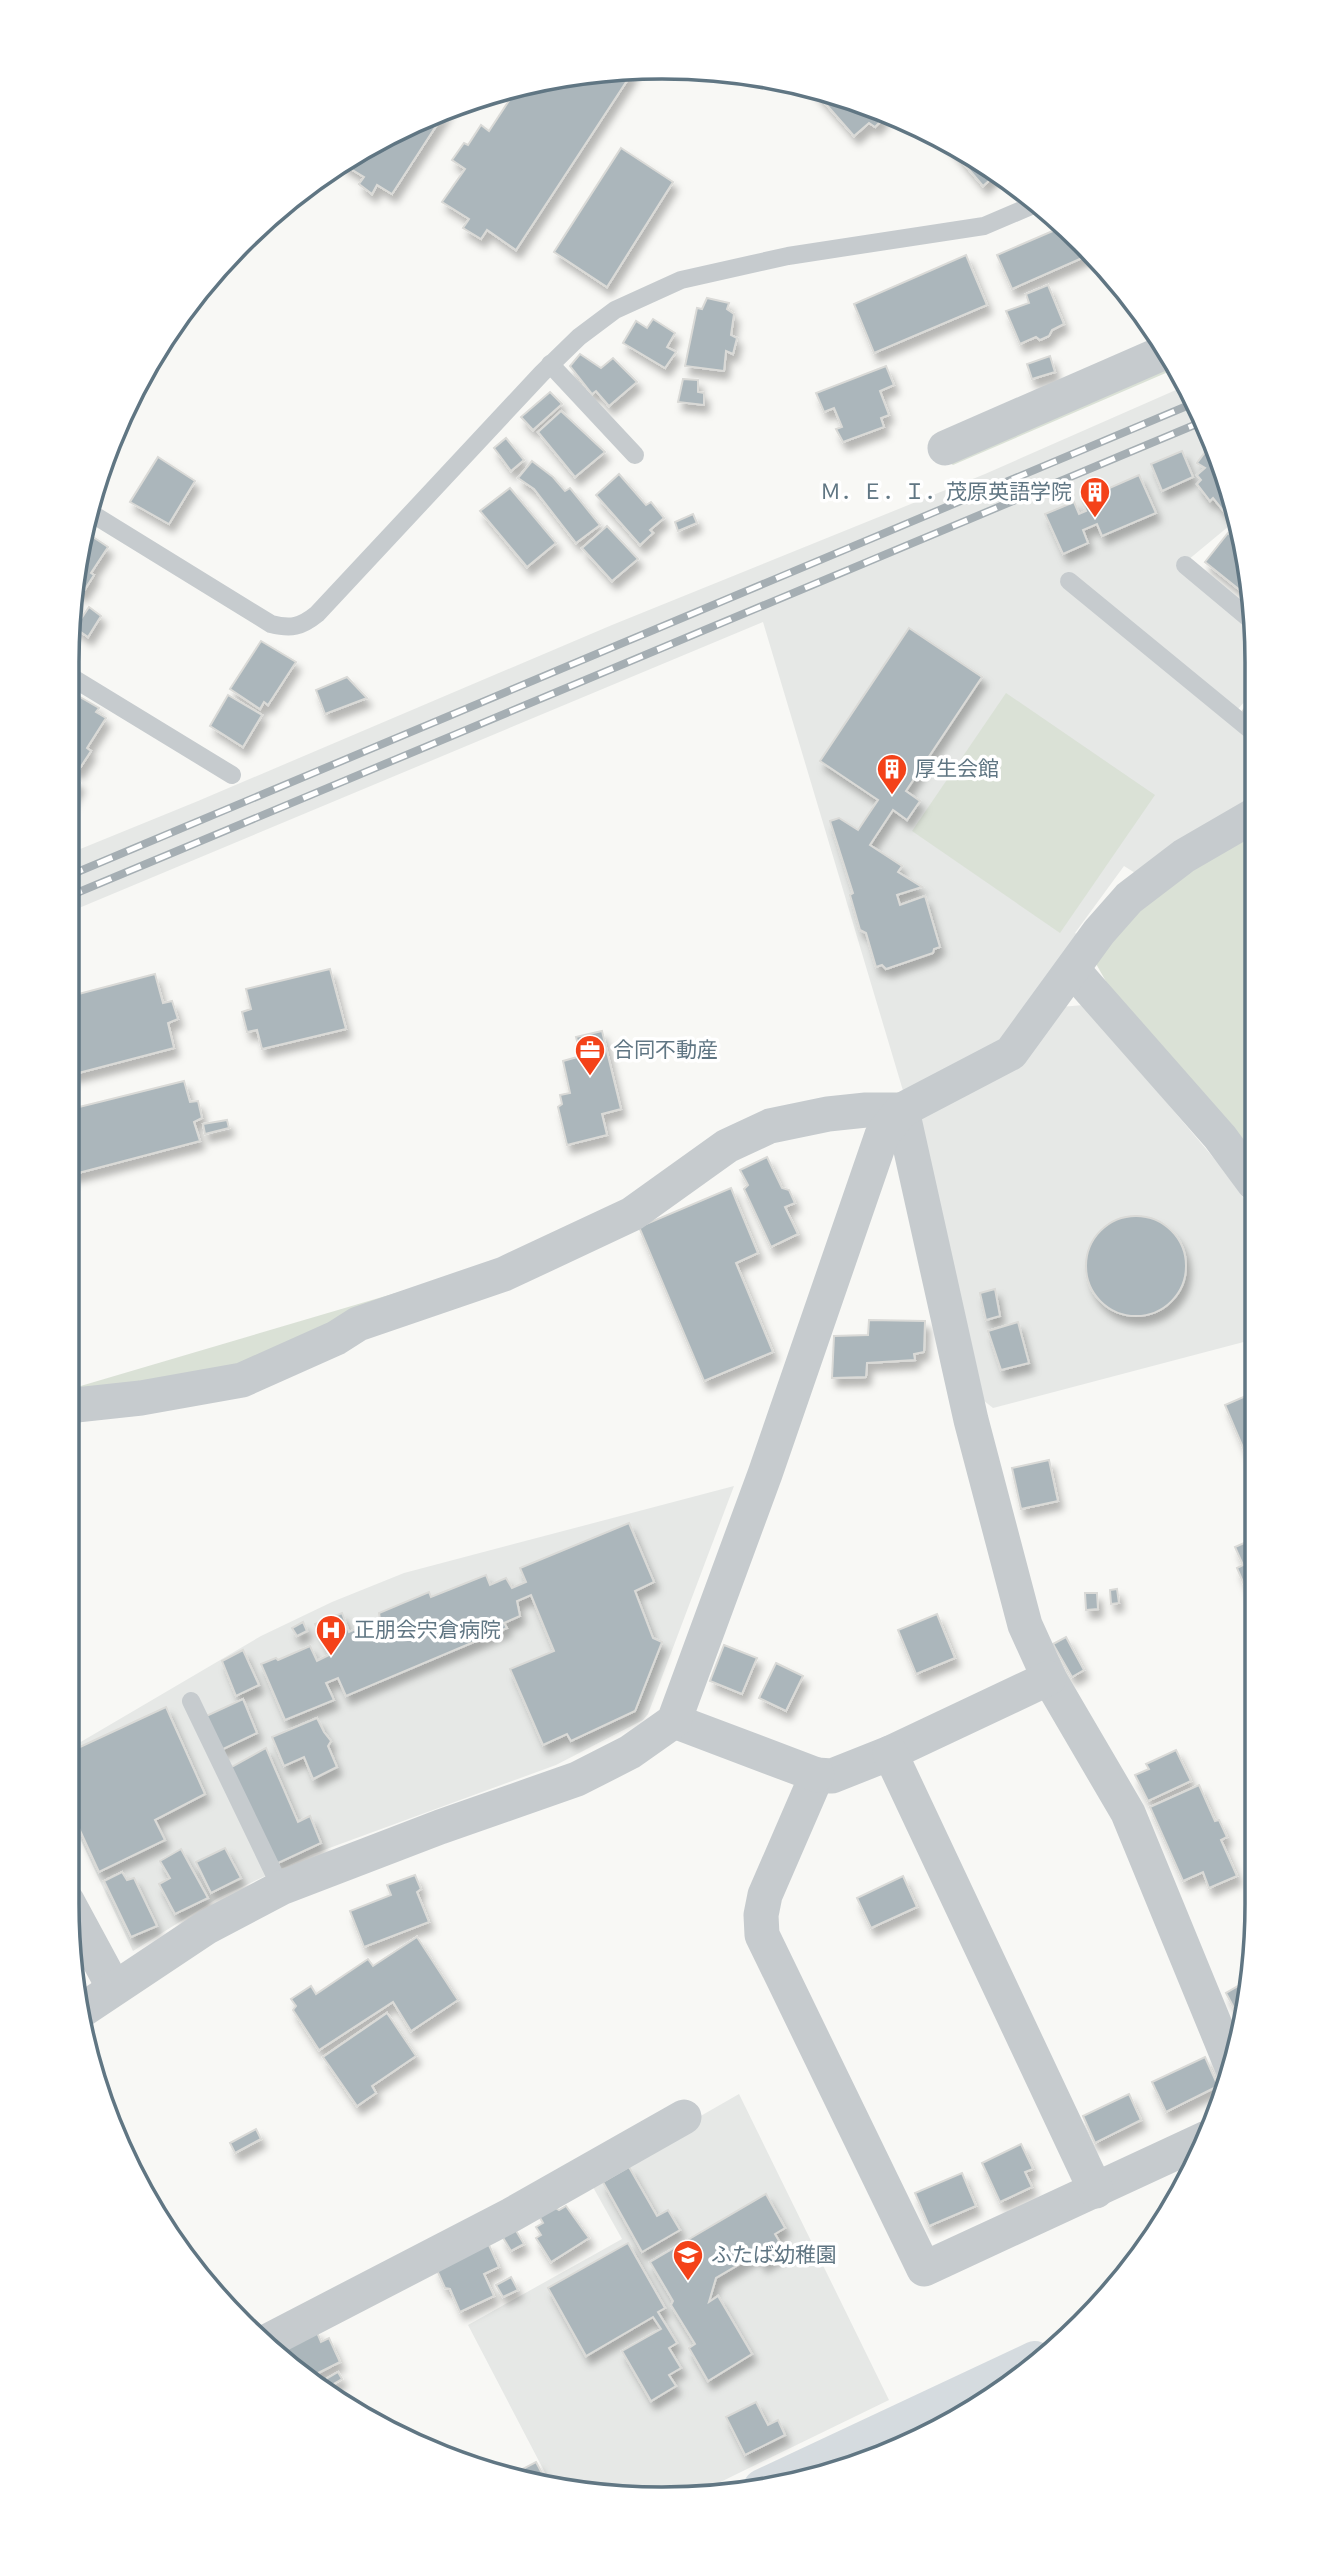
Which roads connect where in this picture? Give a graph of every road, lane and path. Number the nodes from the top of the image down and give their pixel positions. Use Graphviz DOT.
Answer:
graph roads {
  1 [pos="1028,207"];
  2 [pos="1158,355"];
  3 [pos="550,365"];
  4 [pos="945,448"];
  5 [pos="635,455"];
  6 [pos="98,517"];
  7 [pos="1185,565"];
  8 [pos="1069,581"];
  9 [pos="1243,613"];
  10 [pos="79,682"];
  11 [pos="1245,725"];
  12 [pos="232,775"];
  13 [pos="1245,821"];
  14 [pos="1073,970"];
  15 [pos="902,1110"];
  16 [pos="1245,1171"];
  17 [pos="79,1405"];
  18 [pos="1049,1678"];
  19 [pos="191,1701"];
  20 [pos="674,1721"];
  21 [pos="890,1753"];
  22 [pos="817,1775"];
  23 [pos="281,1888"];
  24 [pos="80,1926"];
  25 [pos="114,1989"];
  26 [pos="88,2006"];
  27 [pos="1226,2052"];
  28 [pos="684,2117"];
  29 [pos="1193,2145"];
  30 [pos="1096,2191"];
  31 [pos="273,2339"];
  32 [pos="1004,2376"];
  33 [pos="815,2466"];
  1 -- 3 [label="lane"];
  2 -- 4 [label="street"];
  3 -- 5 [label="lane"];
  3 -- 6 [label="lane"];
  7 -- 9 [label="lane"];
  8 -- 11 [label="lane"];
  10 -- 12 [label="lane"];
  13 -- 14 [label="street"];
  14 -- 15 [label="street"];
  14 -- 16 [label="street"];
  15 -- 17 [label="street"];
  15 -- 18 [label="street"];
  15 -- 20 [label="street"];
  18 -- 21 [label="street"];
  18 -- 27 [label="street"];
  19 -- 23 [label="lane"];
  20 -- 22 [label="street"];
  20 -- 23 [label="street"];
  21 -- 22 [label="street"];
  21 -- 30 [label="street"];
  22 -- 30 [label="street"];
  23 -- 25 [label="street"];
  24 -- 25 [label="street"];
  25 -- 26 [label="street"];
  28 -- 31 [label="street"];
  29 -- 30 [label="street"];
  32 -- 33 [label="highway"];
}
